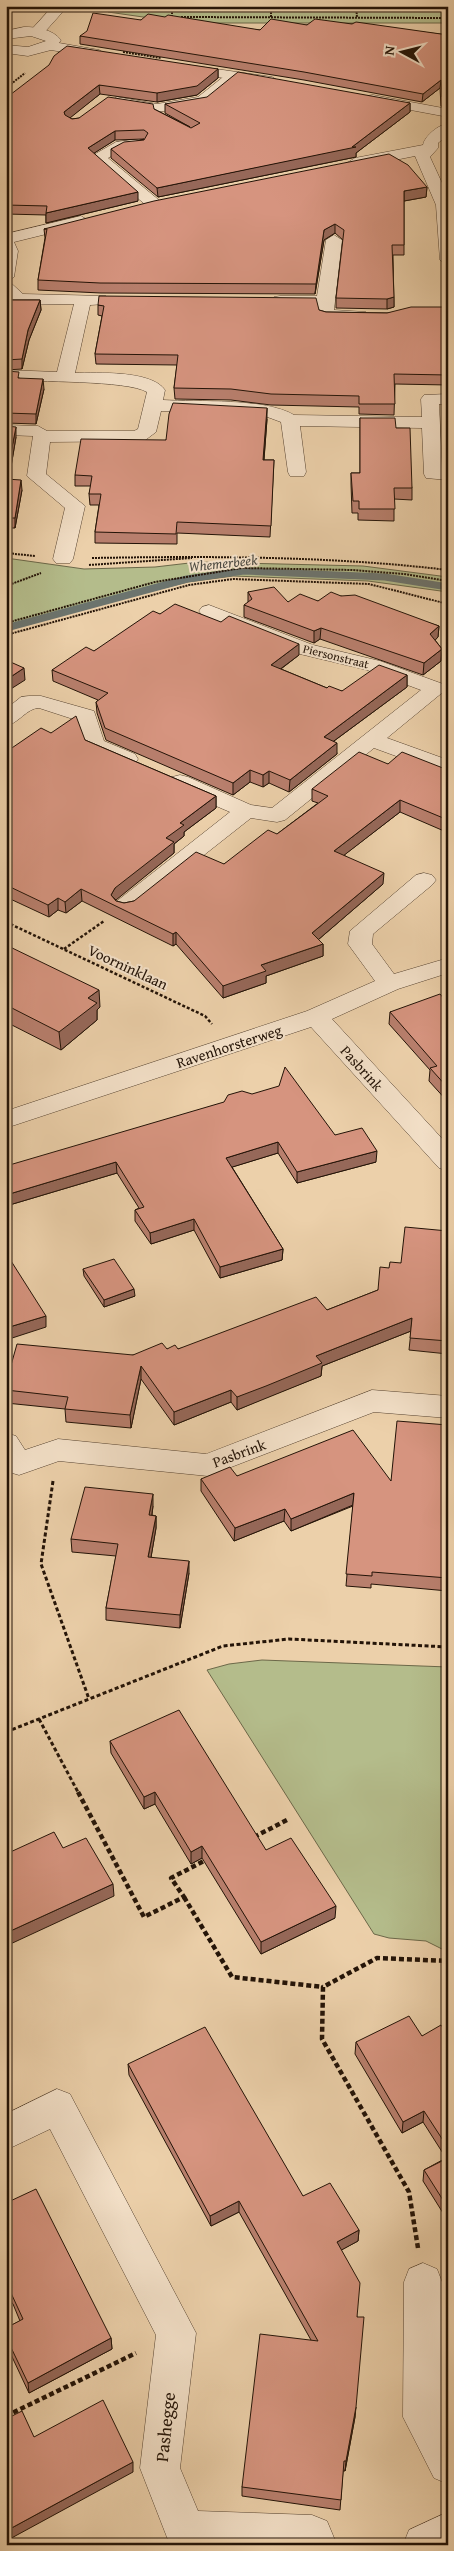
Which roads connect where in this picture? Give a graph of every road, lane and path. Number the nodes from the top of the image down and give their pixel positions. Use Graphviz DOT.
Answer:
graph roads {
  1 [pos="61,6"];
  2 [pos="172,6"];
  3 [pos="271,6"];
  4 [pos="356,6"];
  5 [pos="271,17"];
  6 [pos="357,18"];
  7 [pos="448,18"];
  8 [pos="36,32"];
  9 [pos="6,36"];
  10 [pos="50,46"];
  11 [pos="13,50"];
  12 [pos="110,56"];
  13 [pos="6,64"];
  14 [pos="167,66"];
  15 [pos="29,70"];
  16 [pos="233,76"];
  17 [pos="286,83"];
  18 [pos="6,88"];
  19 [pos="361,97"];
  20 [pos="105,99"];
  21 [pos="448,113"];
  22 [pos="448,127"];
  23 [pos="139,144"];
  24 [pos="430,148"];
  25 [pos="342,165"];
  26 [pos="172,200"];
  27 [pos="154,204"];
  28 [pos="135,208"];
  29 [pos="98,217"];
  30 [pos="6,240"];
  31 [pos="334,240"];
  32 [pos="448,260"];
  33 [pos="6,277"];
  34 [pos="6,288"];
  35 [pos="83,300"];
  36 [pos="112,300"];
  37 [pos="267,301"];
  38 [pos="325,301"];
  39 [pos="13,303"];
  40 [pos="378,316"];
  41 [pos="6,375"];
  42 [pos="65,378"];
  43 [pos="448,399"];
  44 [pos="152,405"];
  45 [pos="290,420"];
  46 [pos="431,423"];
  47 [pos="6,430"];
  48 [pos="42,436"];
  49 [pos="298,472"];
  50 [pos="448,474"];
  51 [pos="6,553"];
  52 [pos="209,556"];
  53 [pos="56,565"];
  54 [pos="80,566"];
  55 [pos="448,570"];
  56 [pos="448,581"];
  57 [pos="6,586"];
  58 [pos="209,612"];
  59 [pos="6,623"];
  60 [pos="442,690"];
  61 [pos="6,720"];
  62 [pos="372,740"];
  63 [pos="448,768"];
  64 [pos="246,811"];
  65 [pos="424,880"];
  66 [pos="125,906"];
  67 [pos="6,922"];
  68 [pos="64,950"];
  69 [pos="448,965"];
  70 [pos="389,984"];
  71 [pos="316,1017"];
  72 [pos="229,1046"];
  73 [pos="6,1120"];
  74 [pos="448,1162"];
  75 [pos="448,1407"];
  76 [pos="19,1458"];
  77 [pos="448,1648"];
  78 [pos="89,1699"];
  79 [pos="39,1719"];
  80 [pos="6,1732"];
  81 [pos="287,1820"];
  82 [pos="252,1838"];
  83 [pos="216,1856"];
  84 [pos="184,1897"];
  85 [pos="448,1962"];
  86 [pos="323,1987"];
  87 [pos="6,2133"];
  88 [pos="423,2282"];
  89 [pos="176,2333"];
  90 [pos="6,2416"];
  91 [pos="448,2464"];
  92 [pos="448,2532"];
  93 [pos="316,2545"];
  94 [pos="424,2545"];
  1 -- 8 [label="street"];
  2 -- 5 [label="path"];
  3 -- 5 [label="path"];
  4 -- 6 [label="path"];
  5 -- 6 [label="path"];
  6 -- 7 [label="path"];
  8 -- 9 [label="street"];
  8 -- 10 [label="street"];
  10 -- 11 [label="street"];
  10 -- 12 [label="street"];
  11 -- 13 [label="street"];
  14 -- 16 [label="street"];
  15 -- 18 [label="path"];
  16 -- 17 [label="street"];
  16 -- 20 [label="street"];
  19 -- 21 [label="street"];
  22 -- 24 [label="street"];
  23 -- 27 [label="street"];
  24 -- 25 [label="street"];
  24 -- 32 [label="street"];
  26 -- 27 [label="street"];
  27 -- 28 [label="street"];
  29 -- 30 [label="street"];
  30 -- 33 [label="street"];
  31 -- 38 [label="street"];
  34 -- 39 [label="street"];
  35 -- 36 [label="street"];
  35 -- 39 [label="street"];
  35 -- 42 [label="street"];
  37 -- 38 [label="street"];
  38 -- 40 [label="street"];
  41 -- 42 [label="street"];
  42 -- 44 [label="street"];
  43 -- 46 [label="street"];
  44 -- 45 [label="street"];
  44 -- 48 [label="street"];
  45 -- 46 [label="street"];
  45 -- 49 [label="street"];
  46 -- 50 [label="street"];
  47 -- 48 [label="street"];
  48 -- 53 [label="street"];
  51 -- 53 [label="path"];
  52 -- 53 [label="path"];
  52 -- 54 [label="path"];
  52 -- 55 [label="path"];
  53 -- 57 [label="path"];
  56 -- 59 [label="path"];
  58 -- 60 [label="street, Piersonstraat"];
  60 -- 62 [label="street, Piersonstraat"];
  61 -- 64 [label="street, Piersonstraat"];
  62 -- 63 [label="street"];
  62 -- 64 [label="street, Piersonstraat"];
  64 -- 66 [label="street"];
  65 -- 70 [label="street"];
  66 -- 68 [label="path"];
  67 -- 68 [label="path, Voorninklaan"];
  68 -- 72 [label="path, Voorninklaan"];
  69 -- 70 [label="street, Ravenhorsterweg"];
  70 -- 71 [label="street, Ravenhorsterweg"];
  71 -- 72 [label="street, Ravenhorsterweg"];
  71 -- 74 [label="street, Pasbrink"];
  72 -- 73 [label="street, Ravenhorsterweg"];
  75 -- 76 [label="street, Pasbrink"];
  76 -- 78 [label="path"];
  77 -- 78 [label="path"];
  78 -- 79 [label="path"];
  79 -- 80 [label="path"];
  79 -- 84 [label="path"];
  81 -- 82 [label="path"];
  83 -- 84 [label="path"];
  84 -- 86 [label="path"];
  85 -- 86 [label="path"];
  86 -- 88 [label="path"];
  87 -- 89 [label="street"];
  88 -- 91 [label="street"];
  89 -- 90 [label="path"];
  89 -- 93 [label="street, Pashegge"];
  92 -- 94 [label="street"];
}
